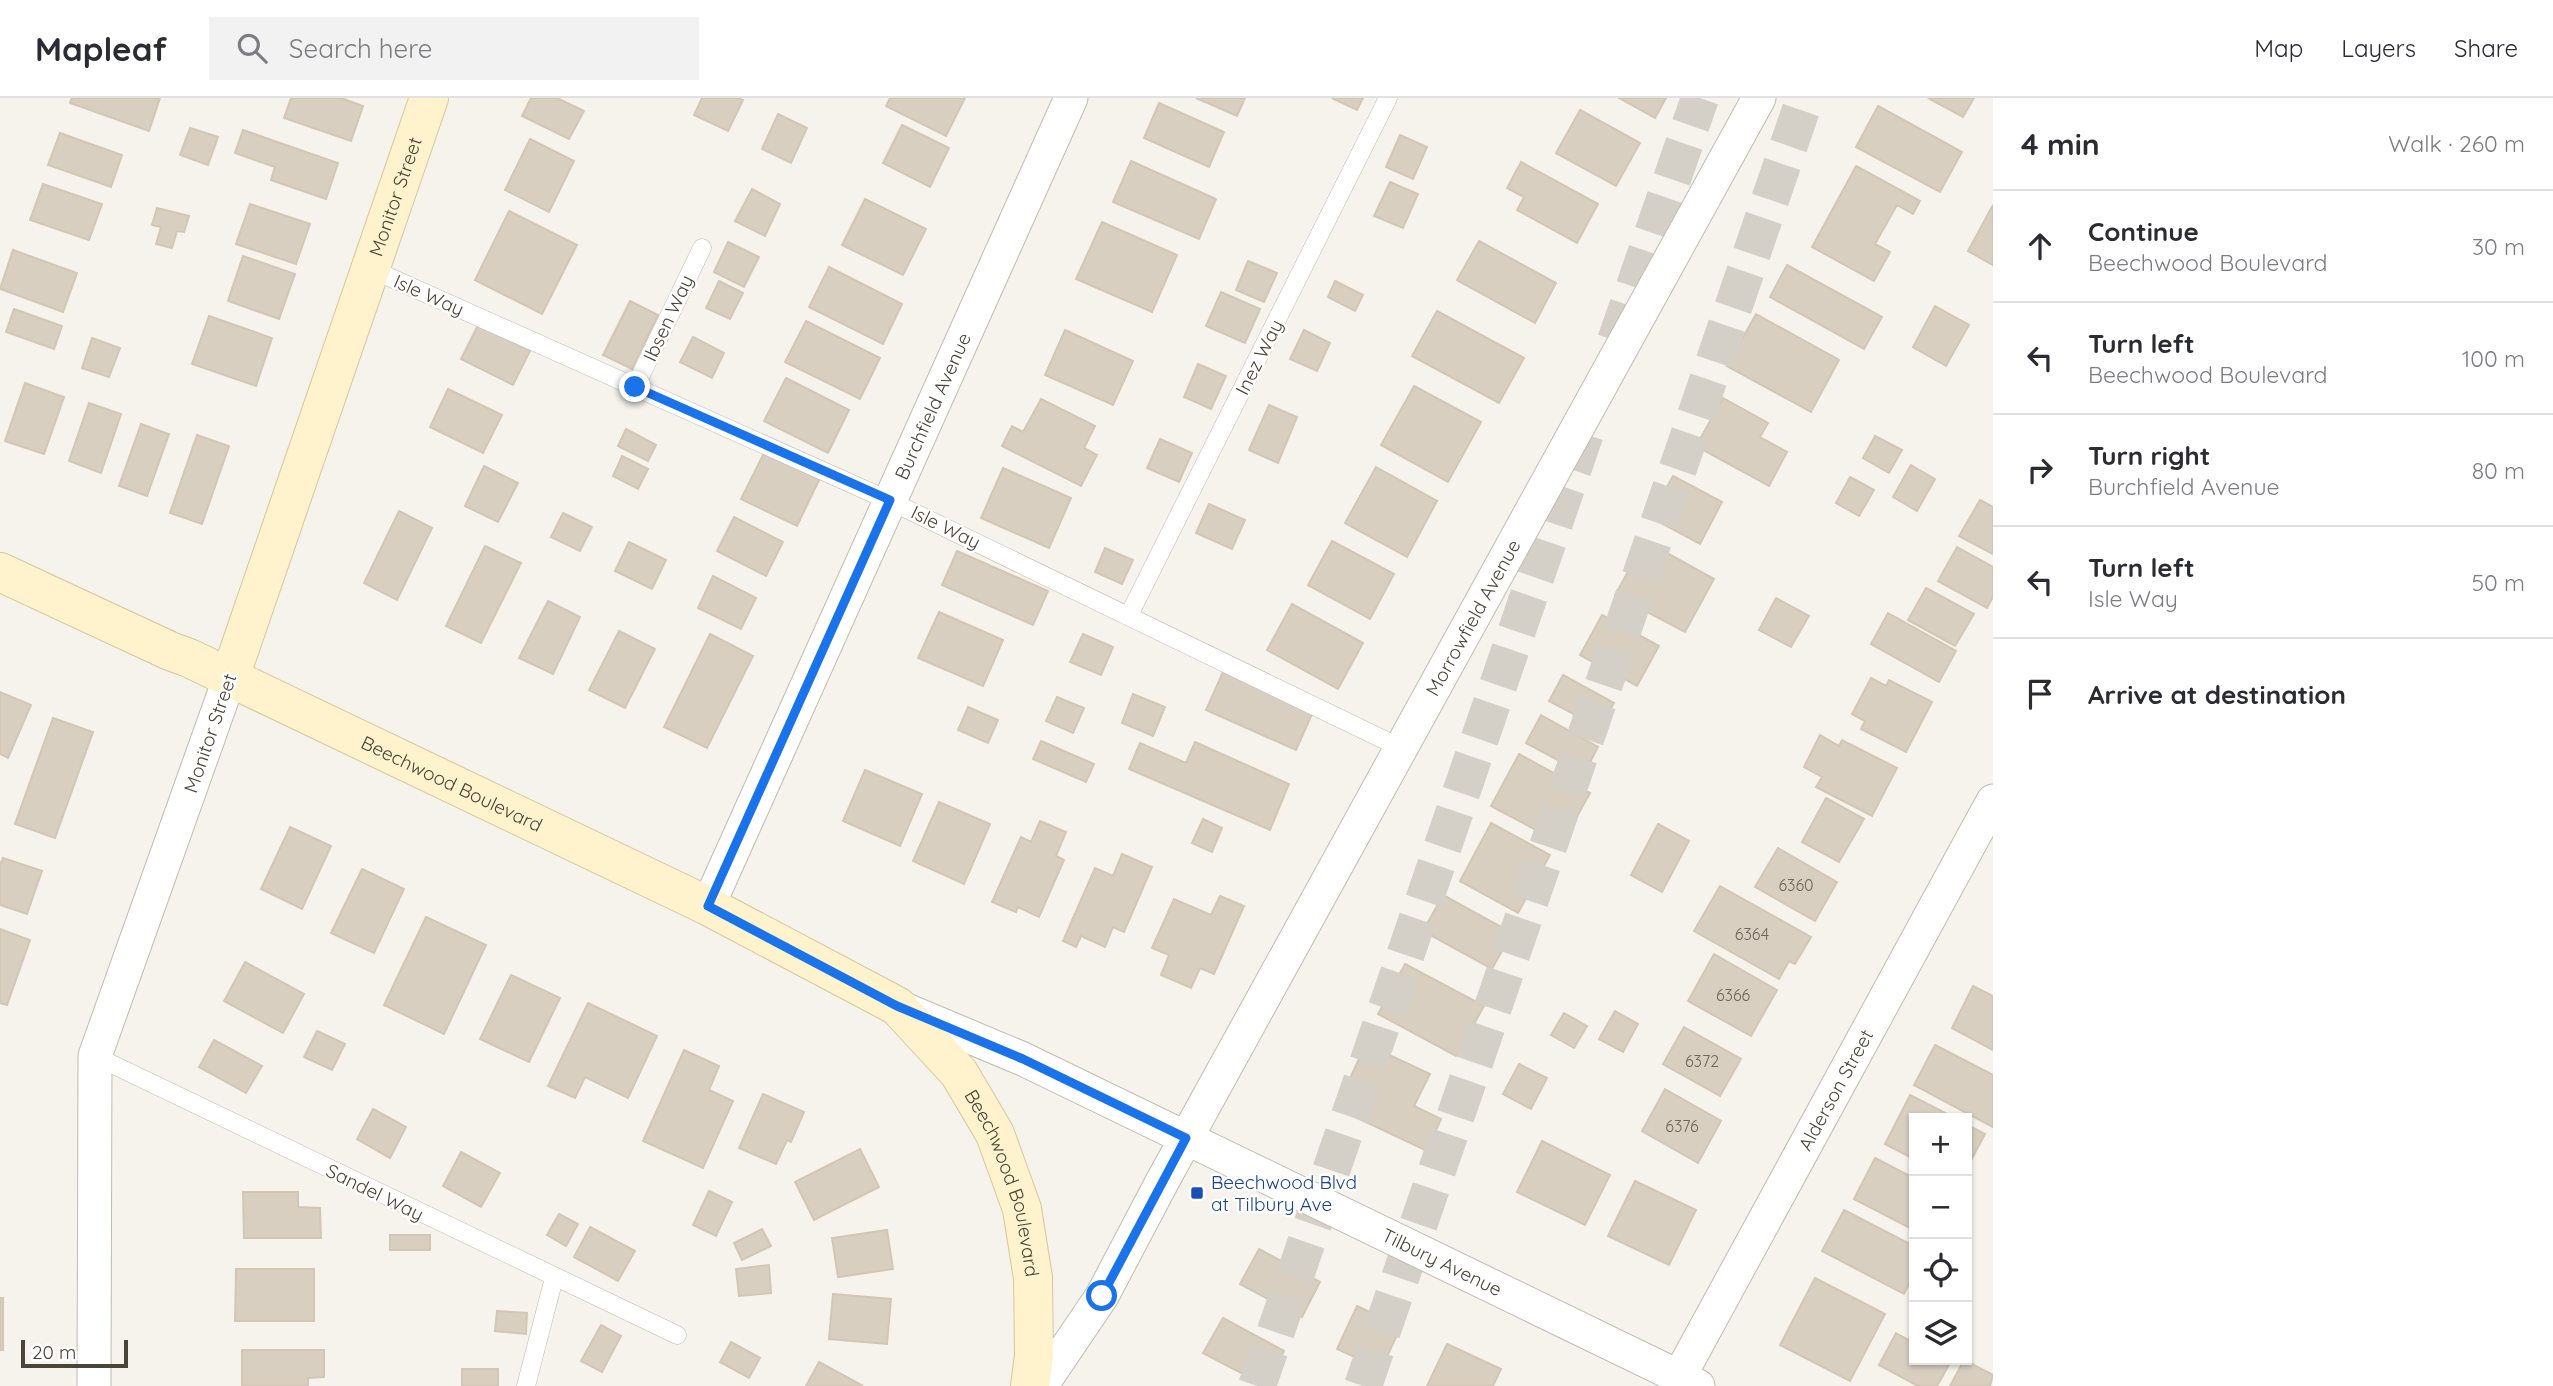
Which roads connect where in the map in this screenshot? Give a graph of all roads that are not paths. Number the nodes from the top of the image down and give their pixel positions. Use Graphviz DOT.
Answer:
graph roads {
  1 [pos="429,98"];
  2 [pos="1071,98"];
  3 [pos="1388,98"];
  4 [pos="1759,98"];
  5 [pos="702,248"];
  6 [pos="369,268"];
  7 [pos="635,387"];
  8 [pos="890,500"];
  9 [pos="0,572"];
  10 [pos="1129,615"];
  11 [pos="230,677"];
  12 [pos="1401,748"];
  13 [pos="1993,801"];
  14 [pos="708,906"];
  15 [pos="897,1006"];
  16 [pos="95,1056"];
  17 [pos="1186,1138"];
  18 [pos="554,1278"];
  19 [pos="677,1335"];
  20 [pos="1688,1382"];
  21 [pos="94,1386"];
  22 [pos="526,1386"];
  23 [pos="1030,1386"];
  24 [pos="1041,1386"];
  1 -- 6 [label="street, Monitor Street"];
  2 -- 8 [label="street, Burchfield Avenue"];
  3 -- 10 [label="lane, Inez Way"];
  4 -- 12 [label="street, Morrowfield Avenue"];
  5 -- 7 [label="lane, Ibsen Way"];
  6 -- 7 [label="lane, Isle Way"];
  6 -- 11 [label="street, Monitor Street"];
  7 -- 8 [label="lane, Isle Way"];
  8 -- 10 [label="lane, Isle Way"];
  8 -- 14 [label="street, Burchfield Avenue"];
  9 -- 11 [label="street, Beechwood Boulevard"];
  10 -- 12 [label="lane, Isle Way"];
  11 -- 14 [label="street, Beechwood Boulevard"];
  11 -- 16 [label="street, Monitor Street"];
  12 -- 17 [label="street, Morrowfield Avenue"];
  13 -- 20 [label="street, Alderson Street"];
  14 -- 15 [label="street, Beechwood Boulevard"];
  15 -- 17 [label="street, Beechwood Boulevard"];
  15 -- 23 [label="street, Beechwood Boulevard"];
  16 -- 18 [label="lane, Sandel Way"];
  16 -- 21 [label="street, Monitor Street"];
  17 -- 20 [label="street, Tilbury Avenue"];
  17 -- 24 [label="street"];
  18 -- 19 [label="lane, Sandel Way"];
  18 -- 22 [label="lane"];
}
